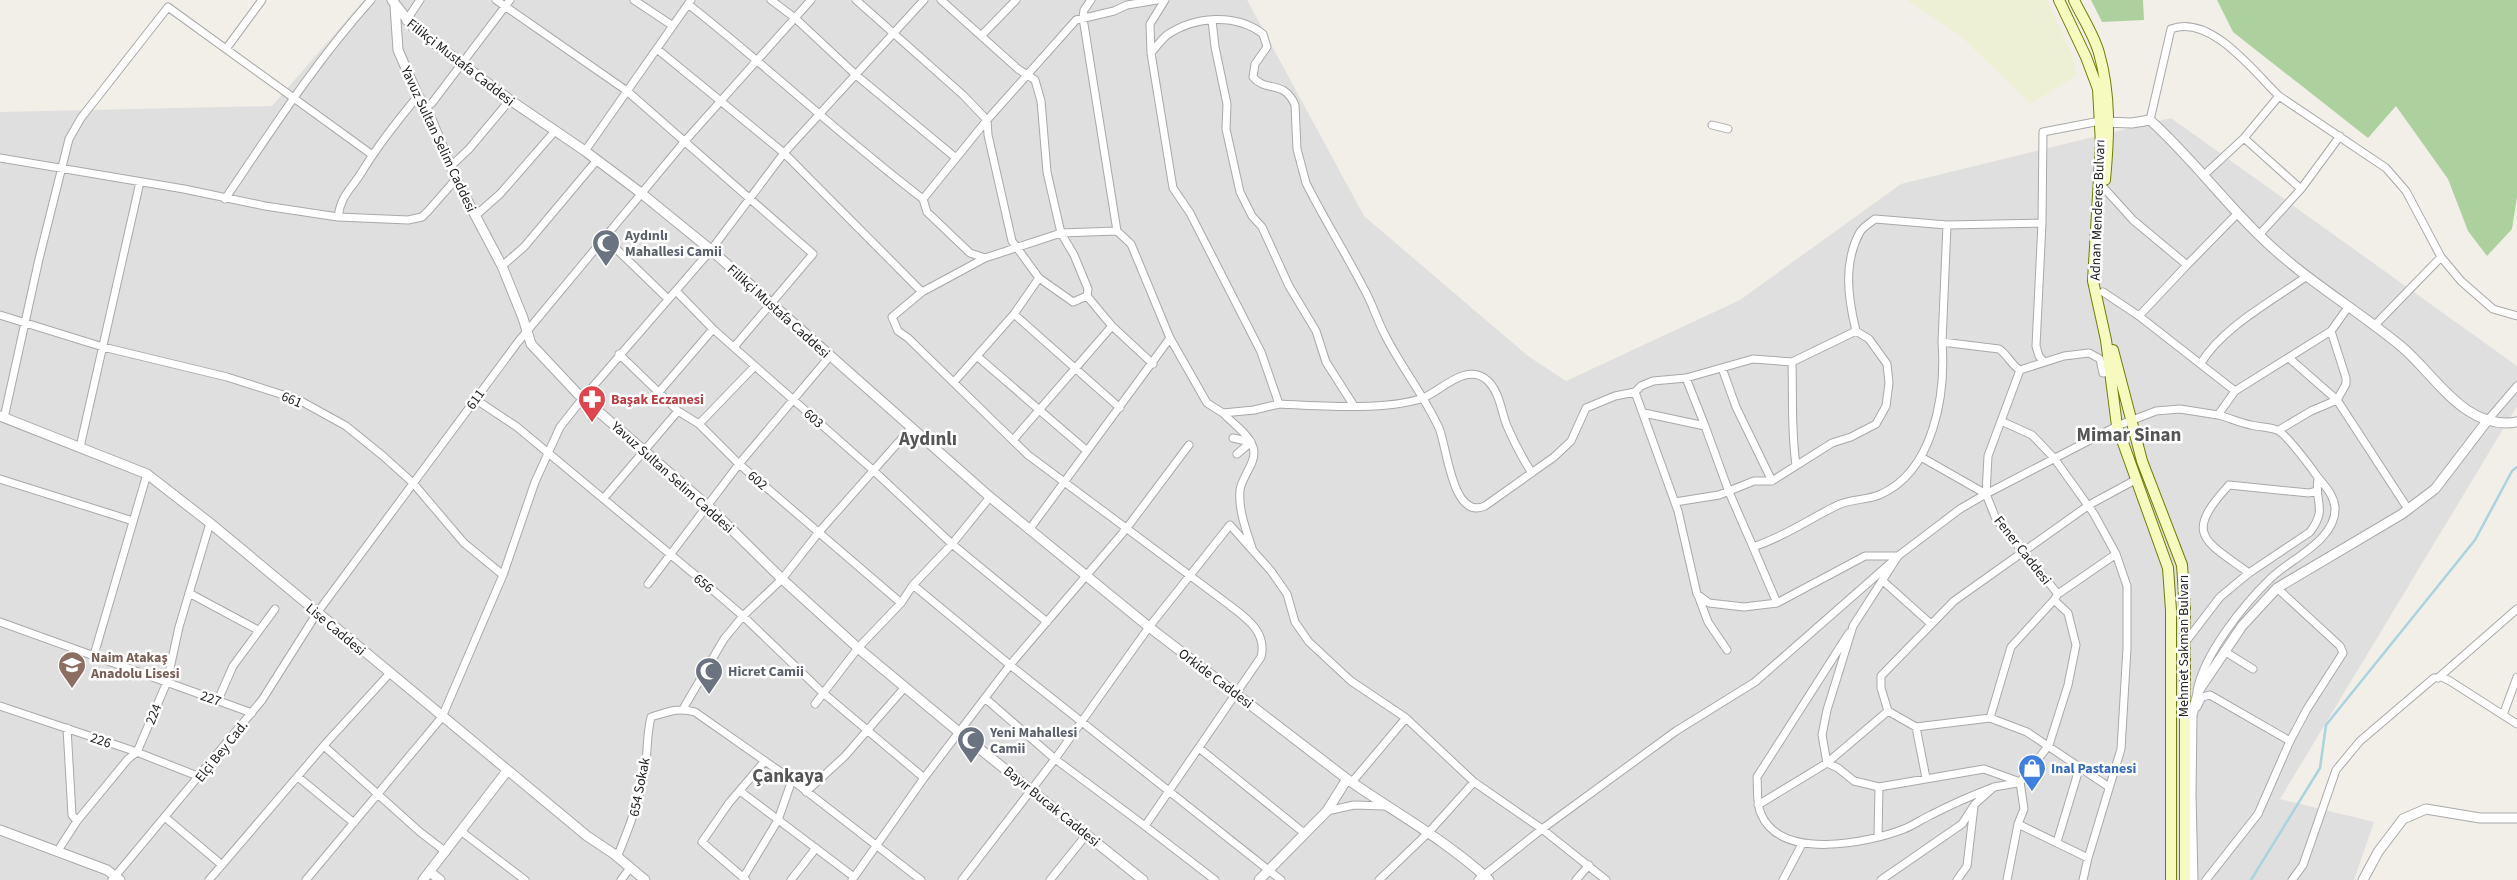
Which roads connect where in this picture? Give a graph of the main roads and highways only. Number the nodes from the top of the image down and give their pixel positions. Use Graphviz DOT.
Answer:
graph roads {
  1 [pos="2059,0"];
  2 [pos="2074,0"];
  3 [pos="2105,122"];
  4 [pos="2130,422"];
  5 [pos="2117,426"];
  6 [pos="2171,880"];
  7 [pos="2184,880"];
  1 -- 3 [label="main road, Adnan Menderes Bulvarı"];
  2 -- 3 [label="main road, Adnan Menderes Bulvarı"];
  3 -- 4 [label="main road, Adnan Menderes Bulvarı"];
  3 -- 5 [label="main road, Adnan Menderes Bulvarı"];
  4 -- 7 [label="main road, Mehmet Sakman Bulvarı"];
  5 -- 6 [label="main road, Mehmet Sakman Bulvarı"];
}
